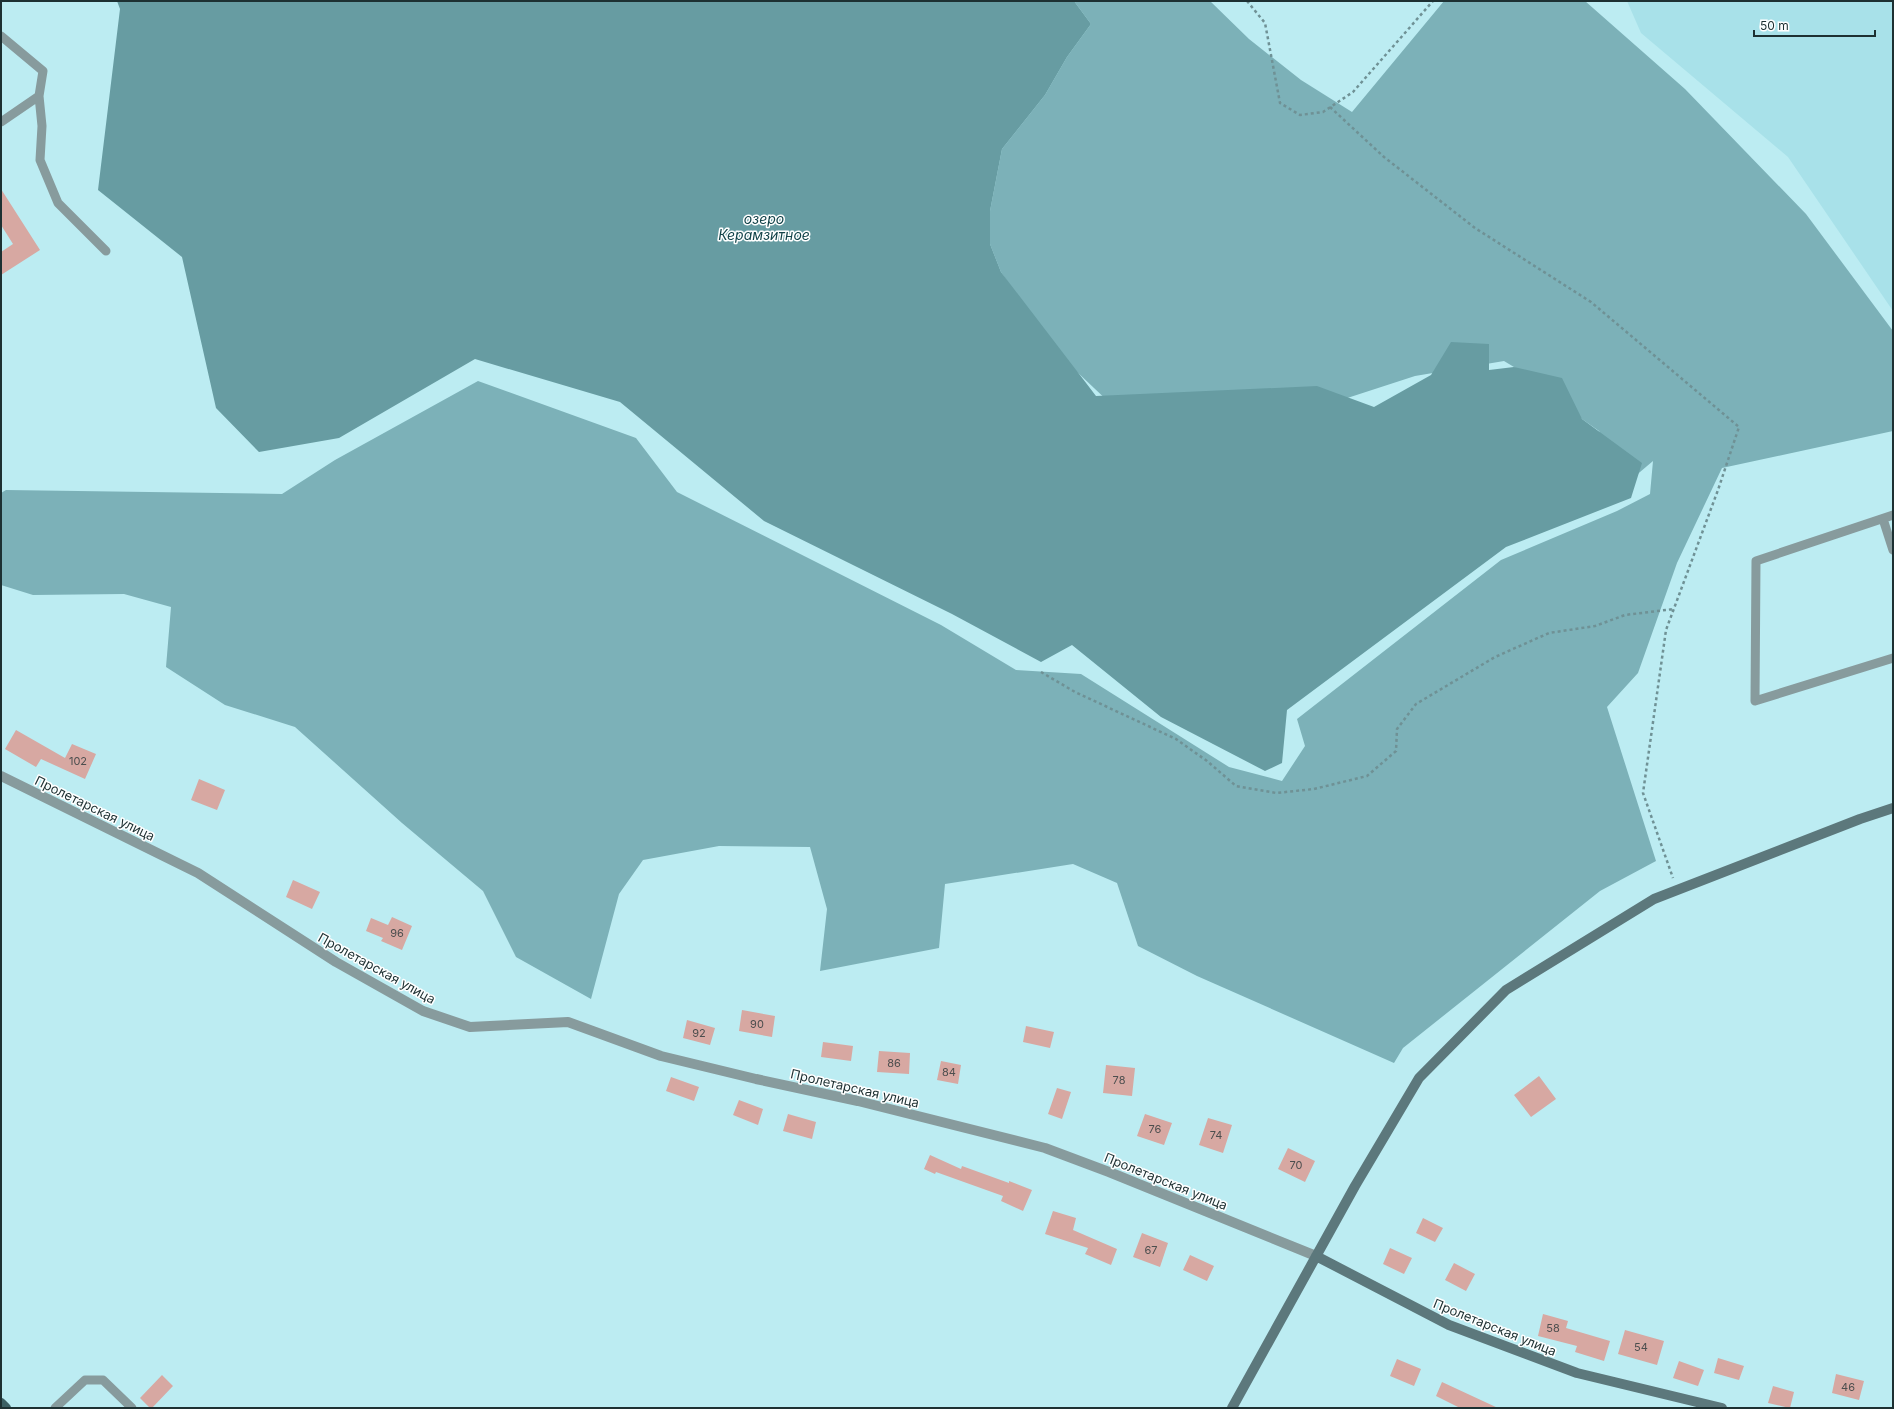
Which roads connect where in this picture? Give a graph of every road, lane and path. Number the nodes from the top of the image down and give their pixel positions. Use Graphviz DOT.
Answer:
graph roads {
  1 [pos="1247,1"];
  2 [pos="1433,1"];
  3 [pos="1,36"];
  4 [pos="39,96"];
  5 [pos="1330,107"];
  6 [pos="1,122"];
  7 [pos="106,251"];
  8 [pos="1893,515"];
  9 [pos="1883,519"];
  10 [pos="1893,550"];
  11 [pos="1674,609"];
  12 [pos="1893,658"];
  13 [pos="1040,672"];
  14 [pos="1,776"];
  15 [pos="1893,808"];
  16 [pos="1678,890"];
  17 [pos="1316,1256"];
  18 [pos="1,1403"];
  19 [pos="6,1408"];
  20 [pos="55,1408"];
  21 [pos="132,1408"];
  22 [pos="1232,1408"];
  23 [pos="1722,1408"];
  1 -- 5 [label="path"];
  2 -- 5 [label="path"];
  3 -- 4 [label="lane"];
  4 -- 6 [label="lane"];
  4 -- 7 [label="lane"];
  5 -- 11 [label="path"];
  8 -- 9 [label="lane"];
  9 -- 10 [label="lane"];
  9 -- 12 [label="lane"];
  11 -- 13 [label="path"];
  11 -- 16 [label="path"];
  14 -- 17 [label="street, Пролетарская улица"];
  15 -- 16 [label="street"];
  16 -- 17 [label="street"];
  17 -- 22 [label="street"];
  17 -- 23 [label="street, Пролетарская улица"];
  18 -- 19 [label="main road"];
  20 -- 21 [label="lane"];
}
